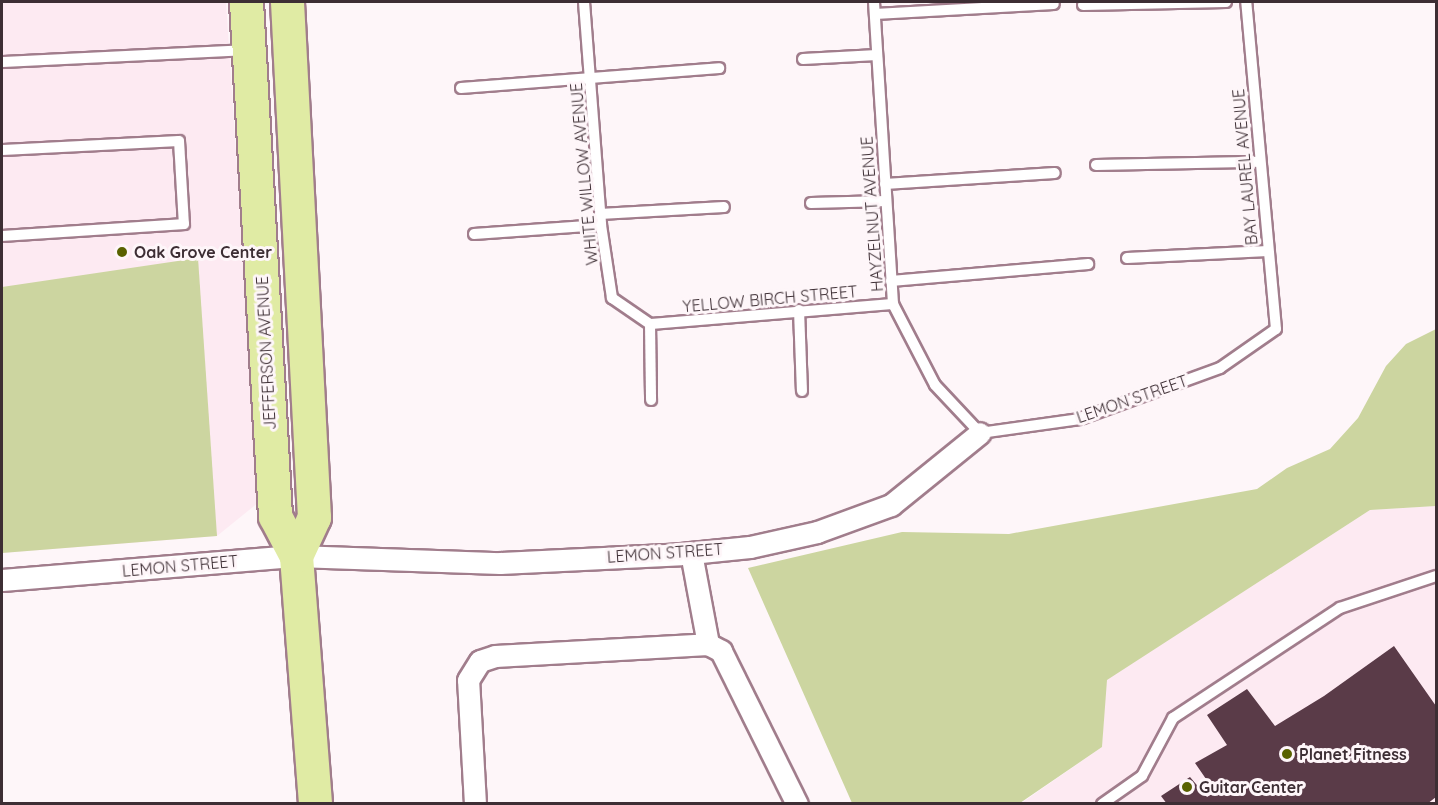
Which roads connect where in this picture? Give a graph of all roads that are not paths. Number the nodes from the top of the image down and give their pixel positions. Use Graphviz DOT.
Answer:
graph roads {
  1 [pos="246,2"];
  2 [pos="287,2"];
  3 [pos="584,2"];
  4 [pos="874,2"];
  5 [pos="1226,2"];
  6 [pos="1246,2"];
  7 [pos="1054,4"];
  8 [pos="1083,5"];
  9 [pos="874,14"];
  10 [pos="249,49"];
  11 [pos="877,55"];
  12 [pos="803,59"];
  13 [pos="2,62"];
  14 [pos="719,68"];
  15 [pos="591,77"];
  16 [pos="461,88"];
  17 [pos="2,150"];
  18 [pos="1259,162"];
  19 [pos="1096,165"];
  20 [pos="1055,172"];
  21 [pos="885,184"];
  22 [pos="886,201"];
  23 [pos="811,203"];
  24 [pos="724,207"];
  25 [pos="600,220"];
  26 [pos="474,234"];
  27 [pos="2,236"];
  28 [pos="1268,251"];
  29 [pos="1127,258"];
  30 [pos="1088,264"];
  31 [pos="891,281"];
  32 [pos="893,304"];
  33 [pos="799,310"];
  34 [pos="650,324"];
  35 [pos="1276,329"];
  36 [pos="802,391"];
  37 [pos="651,400"];
  38 [pos="980,434"];
  39 [pos="691,553"];
  40 [pos="296,556"];
  41 [pos="1437,576"];
  42 [pos="2,580"];
  43 [pos="708,644"];
  44 [pos="315,804"];
  45 [pos="475,804"];
  46 [pos="797,804"];
  47 [pos="1102,804"];
  1 -- 10 [label="main road, JEFFERSON AVENUE"];
  2 -- 40 [label="main road, JEFFERSON AVENUE"];
  3 -- 15 [label="lane, WHITE WILLOW AVENUE"];
  4 -- 9 [label="lane, HAYZELNUT AVENUE"];
  5 -- 8 [label="lane"];
  6 -- 18 [label="lane, BAY LAUREL AVENUE"];
  7 -- 9 [label="lane"];
  9 -- 11 [label="lane, HAYZELNUT AVENUE"];
  10 -- 13 [label="lane"];
  10 -- 40 [label="main road, JEFFERSON AVENUE"];
  11 -- 12 [label="lane"];
  11 -- 21 [label="lane, HAYZELNUT AVENUE"];
  14 -- 15 [label="lane"];
  15 -- 16 [label="lane"];
  15 -- 25 [label="lane, WHITE WILLOW AVENUE"];
  17 -- 27 [label="lane"];
  18 -- 19 [label="lane"];
  18 -- 28 [label="lane, BAY LAUREL AVENUE"];
  20 -- 21 [label="lane"];
  21 -- 22 [label="lane, HAYZELNUT AVENUE"];
  22 -- 23 [label="lane"];
  22 -- 31 [label="lane, HAYZELNUT AVENUE"];
  24 -- 25 [label="lane"];
  25 -- 26 [label="lane"];
  25 -- 34 [label="lane, WHITE WILLOW AVENUE"];
  28 -- 29 [label="lane"];
  28 -- 35 [label="lane, BAY LAUREL AVENUE"];
  30 -- 31 [label="lane"];
  31 -- 32 [label="lane, HAYZELNUT AVENUE"];
  32 -- 33 [label="lane, YELLOW BIRCH STREET"];
  32 -- 38 [label="lane, HAYZELNUT AVENUE"];
  33 -- 34 [label="lane, YELLOW BIRCH STREET"];
  33 -- 36 [label="lane"];
  34 -- 37 [label="lane"];
  35 -- 38 [label="lane, LEMON STREET"];
  38 -- 39 [label="street, LEMON STREET"];
  39 -- 40 [label="street, LEMON STREET"];
  39 -- 43 [label="street"];
  40 -- 42 [label="street, LEMON STREET"];
  40 -- 44 [label="main road, JEFFERSON AVENUE"];
  41 -- 47 [label="lane"];
  43 -- 45 [label="street"];
  43 -- 46 [label="street"];
}
